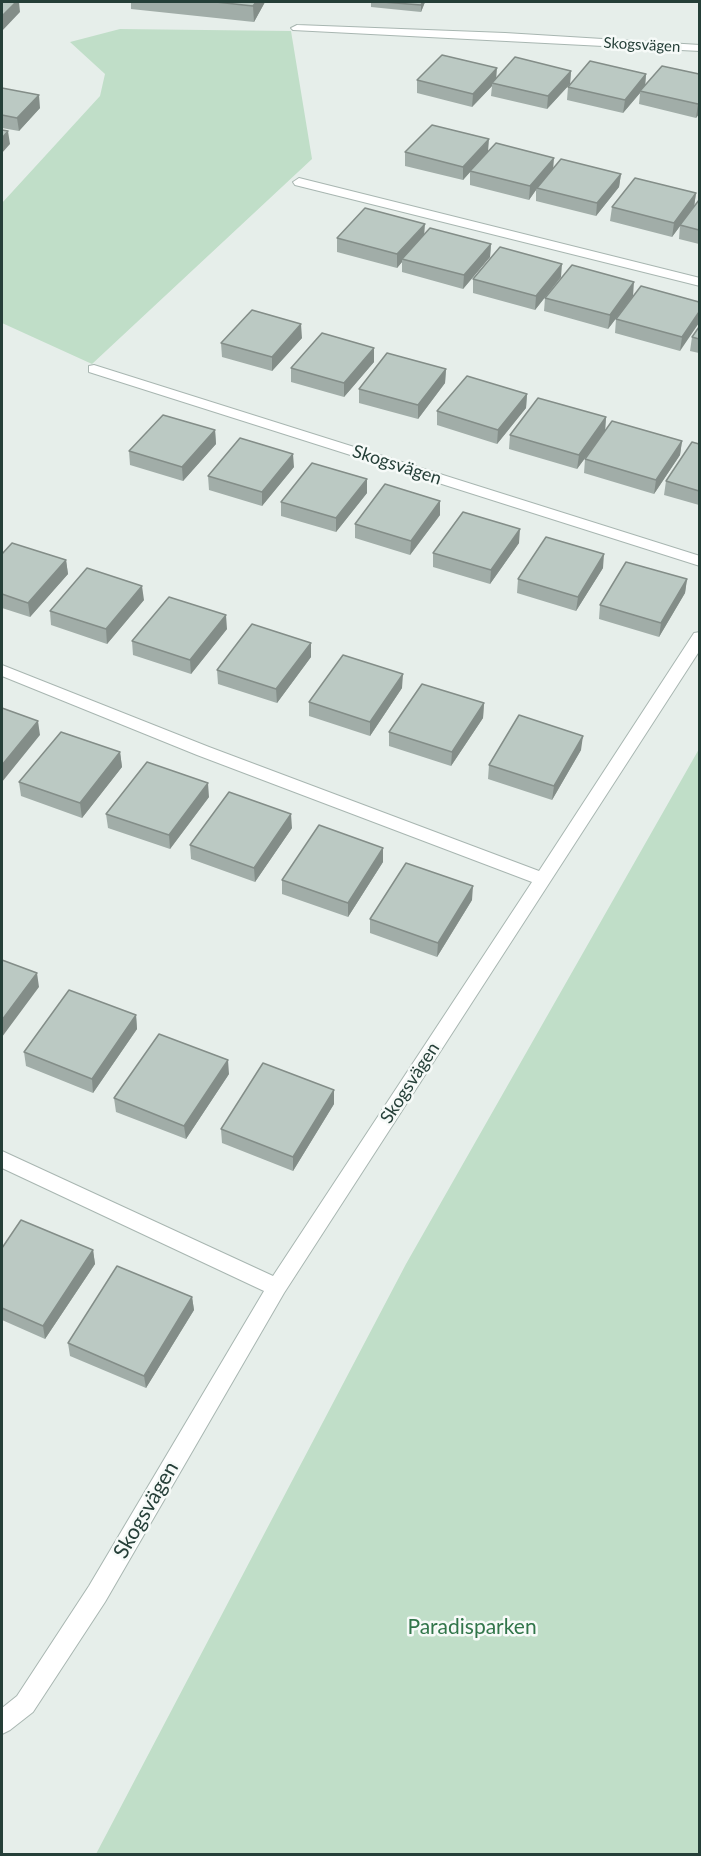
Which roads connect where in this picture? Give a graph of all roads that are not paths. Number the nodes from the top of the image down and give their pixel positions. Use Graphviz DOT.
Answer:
graph roads {
  1 [pos="297,28"];
  2 [pos="699,48"];
  3 [pos="299,182"];
  4 [pos="699,282"];
  5 [pos="94,369"];
  6 [pos="699,561"];
  7 [pos="699,637"];
  8 [pos="2,670"];
  9 [pos="543,879"];
  10 [pos="2,1159"];
  11 [pos="277,1287"];
  12 [pos="2,1722"];
  1 -- 2 [label="street, Skogsvägen"];
  3 -- 4 [label="street"];
  5 -- 6 [label="street, Skogsvägen"];
  7 -- 9 [label="street, Skogsvägen"];
  8 -- 9 [label="street"];
  9 -- 11 [label="street, Skogsvägen"];
  10 -- 11 [label="street"];
  11 -- 12 [label="street, Skogsvägen"];
}
